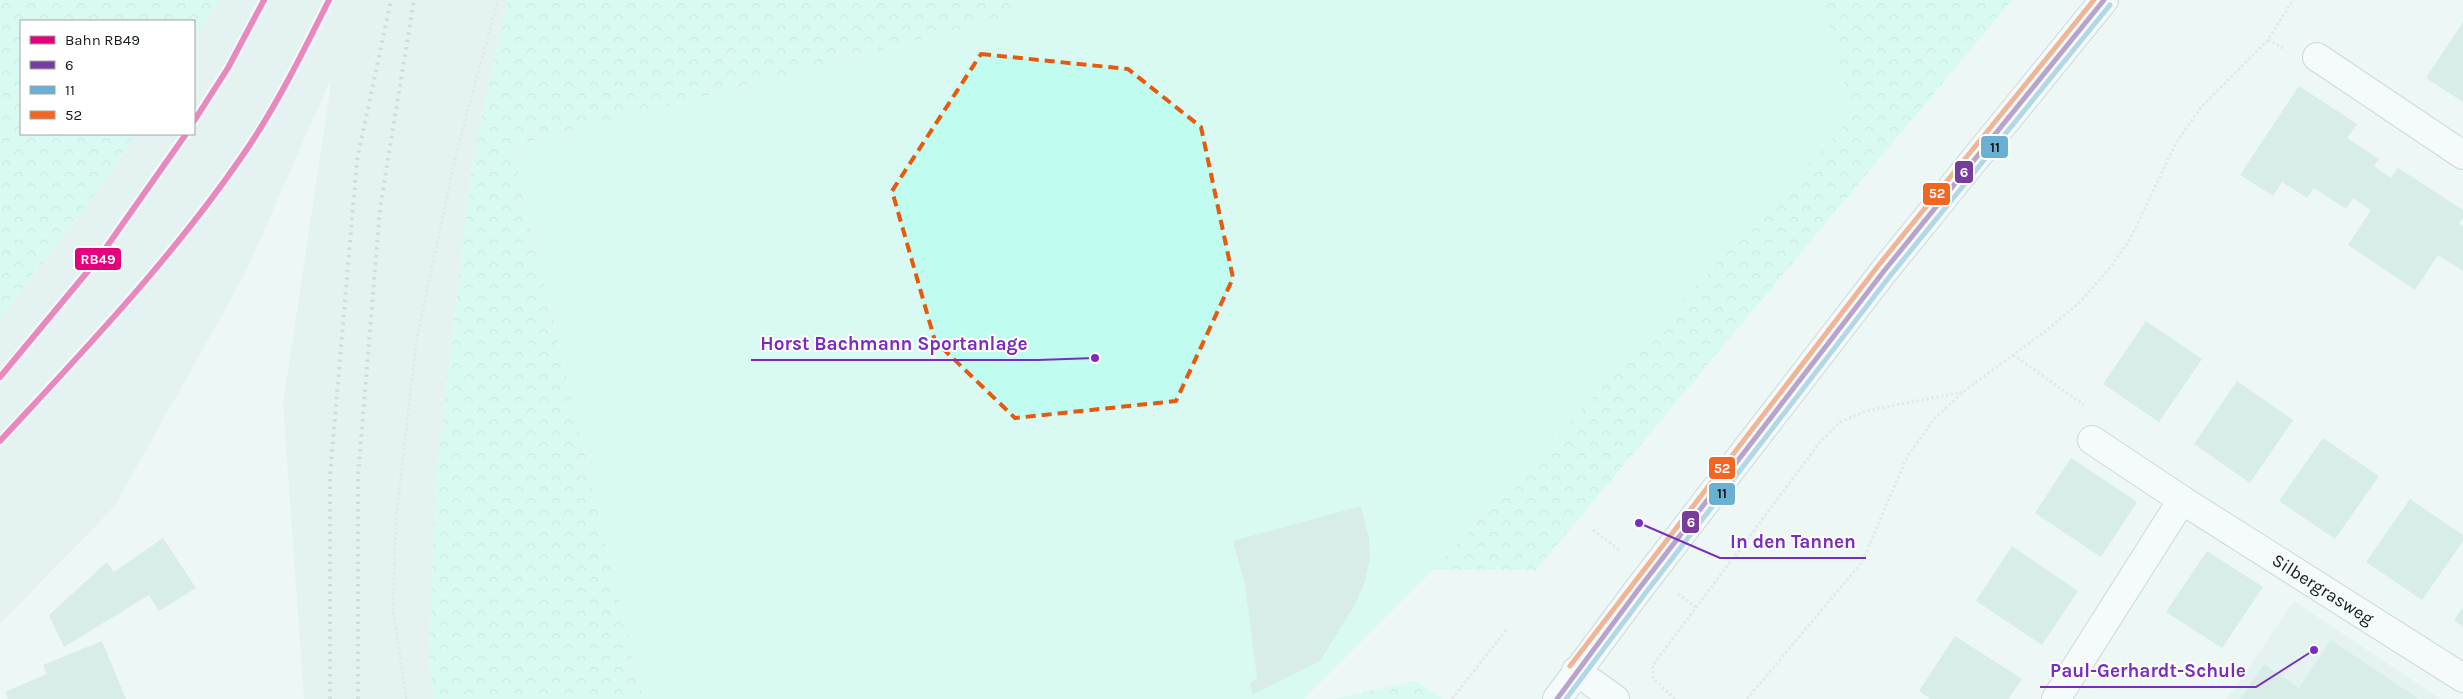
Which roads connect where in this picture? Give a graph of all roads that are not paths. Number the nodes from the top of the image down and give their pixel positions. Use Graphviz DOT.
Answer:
graph roads {
  1 [pos="2104,0"];
  2 [pos="2316,57"];
  3 [pos="2463,155"];
  4 [pos="2092,440"];
  5 [pos="2182,500"];
  6 [pos="1576,672"];
  7 [pos="2463,678"];
  8 [pos="1557,699"];
  9 [pos="1615,699"];
  10 [pos="2056,699"];
  1 -- 6 [label="street"];
  2 -- 3 [label="street"];
  4 -- 5 [label="street, Silbergrasweg"];
  5 -- 7 [label="street, Silbergrasweg"];
  5 -- 10 [label="street"];
  6 -- 8 [label="street"];
  6 -- 9 [label="street"];
}
